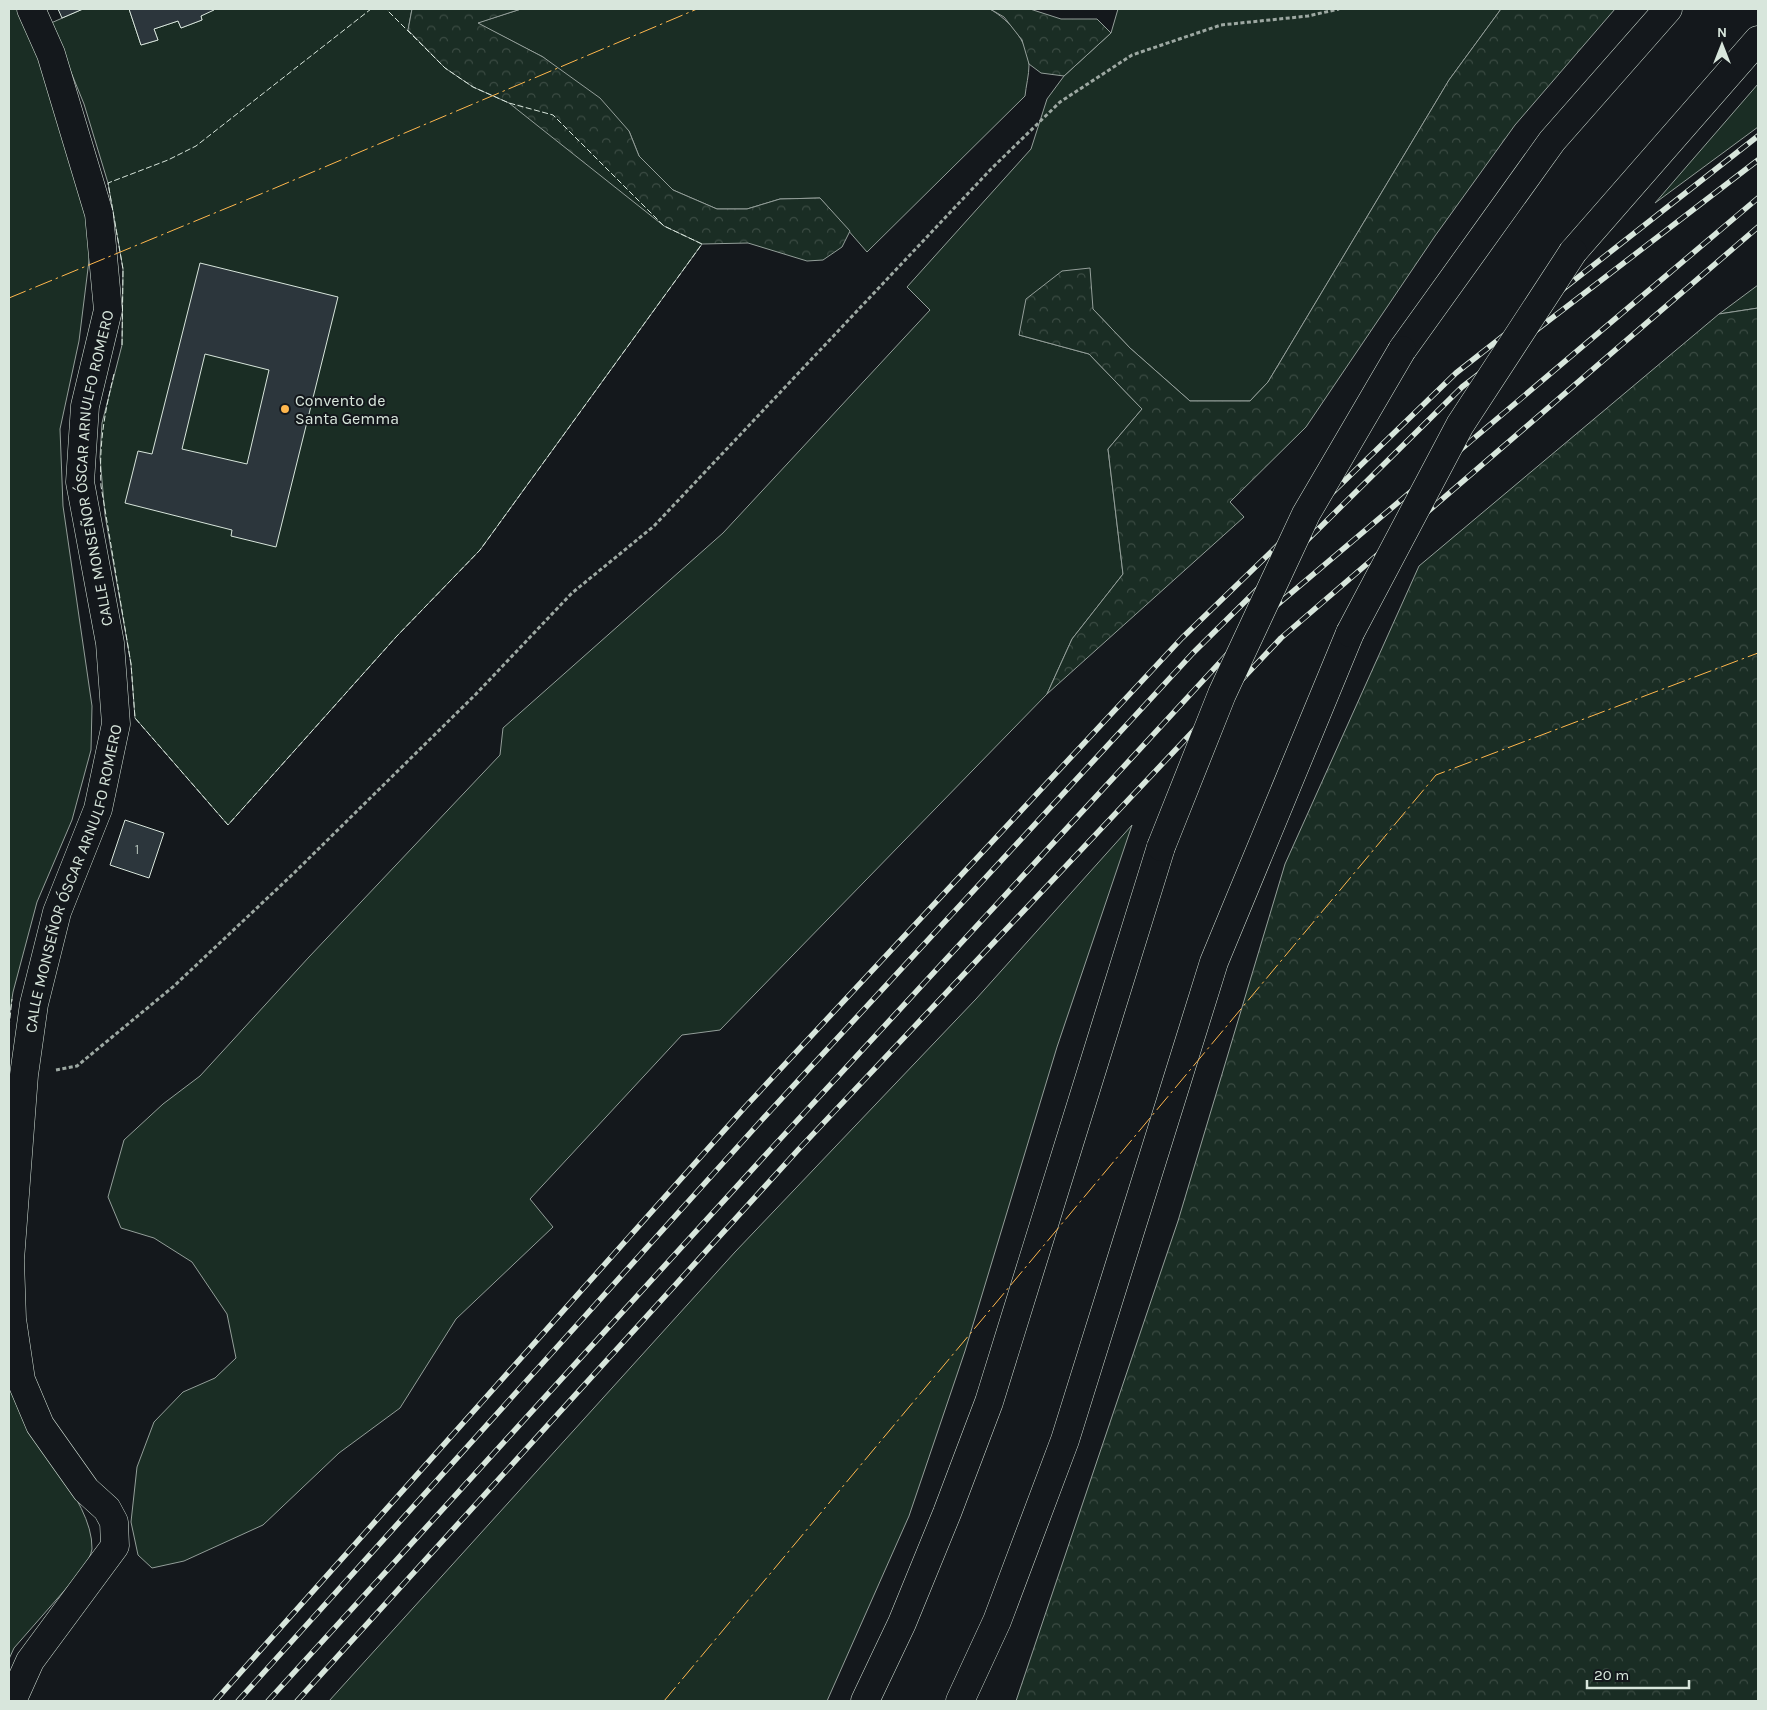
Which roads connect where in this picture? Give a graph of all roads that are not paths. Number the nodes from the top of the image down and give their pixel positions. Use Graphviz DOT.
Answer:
graph roads {
  1 [pos="31,9"];
  2 [pos="1668,9"];
  3 [pos="1758,40"];
  4 [pos="12,1701"];
  5 [pos="865,1701"];
  6 [pos="960,1701"];
  1 -- 4 [label="main road, CALLE MONSEÑOR ÓSCAR ARNULFO ROMERO"];
  2 -- 5 [label="main road, bridge"];
  3 -- 6 [label="main road, bridge"];
}
